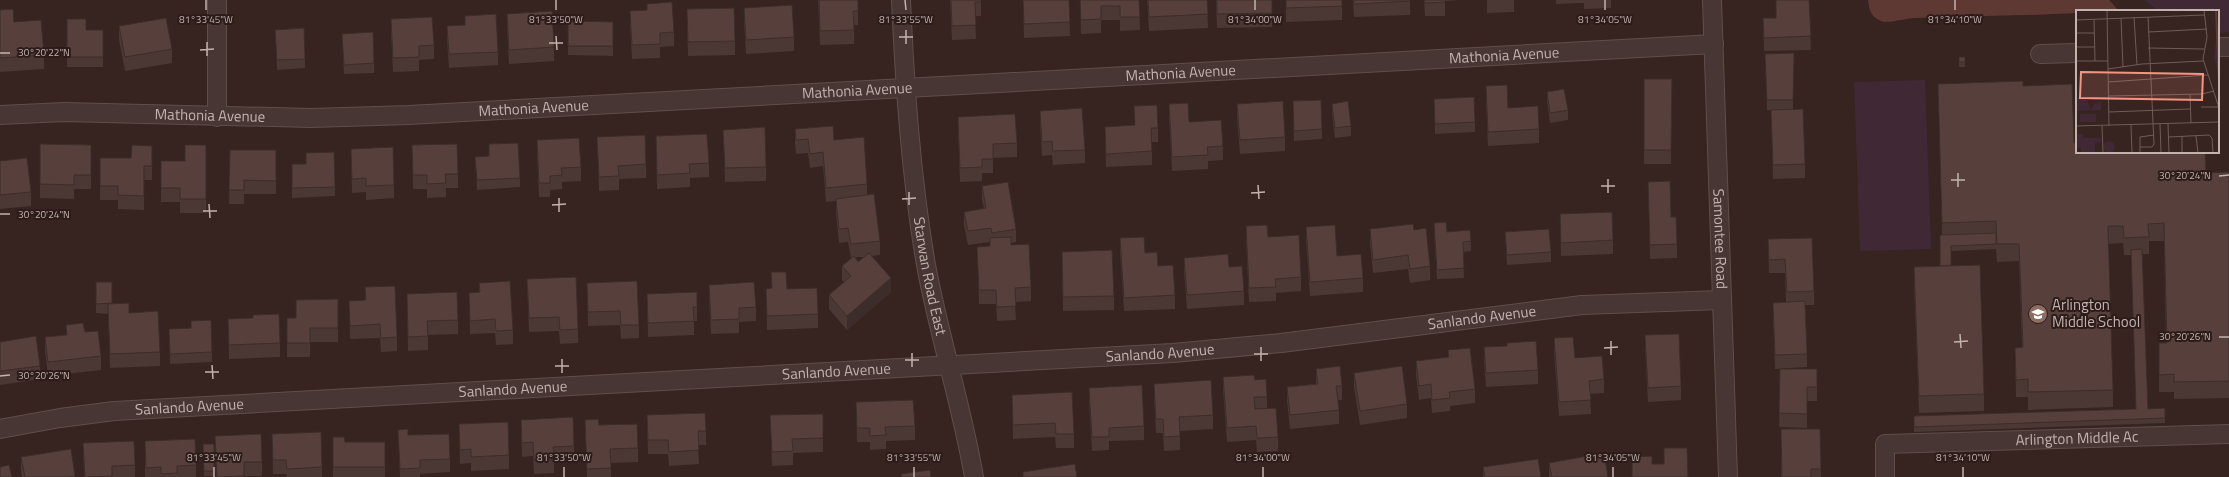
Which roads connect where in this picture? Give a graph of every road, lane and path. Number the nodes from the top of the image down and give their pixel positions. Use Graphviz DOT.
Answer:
graph roads {
  1 [pos="217,0"];
  2 [pos="901,0"];
  3 [pos="1712,0"];
  4 [pos="1714,44"];
  5 [pos="2076,53"];
  6 [pos="2040,54"];
  7 [pos="905,87"];
  8 [pos="0,115"];
  9 [pos="216,117"];
  10 [pos="1721,300"];
  11 [pos="949,366"];
  12 [pos="0,429"];
  13 [pos="2229,434"];
  14 [pos="974,477"];
  15 [pos="1728,477"];
  16 [pos="1885,477"];
  1 -- 9 [label="street"];
  2 -- 7 [label="street, Starwan Road East"];
  3 -- 4 [label="street, Samontee Road"];
  4 -- 7 [label="street, Mathonia Avenue"];
  4 -- 10 [label="street, Samontee Road"];
  5 -- 6 [label="street"];
  7 -- 9 [label="street, Mathonia Avenue"];
  7 -- 11 [label="street, Starwan Road East"];
  8 -- 9 [label="street, Mathonia Avenue"];
  10 -- 11 [label="street, Sanlando Avenue"];
  10 -- 15 [label="street, Samontee Road"];
  11 -- 12 [label="street, Sanlando Avenue"];
  11 -- 14 [label="street, Starwan Road East"];
  13 -- 16 [label="street, Arlington Middle Ac"];
}
